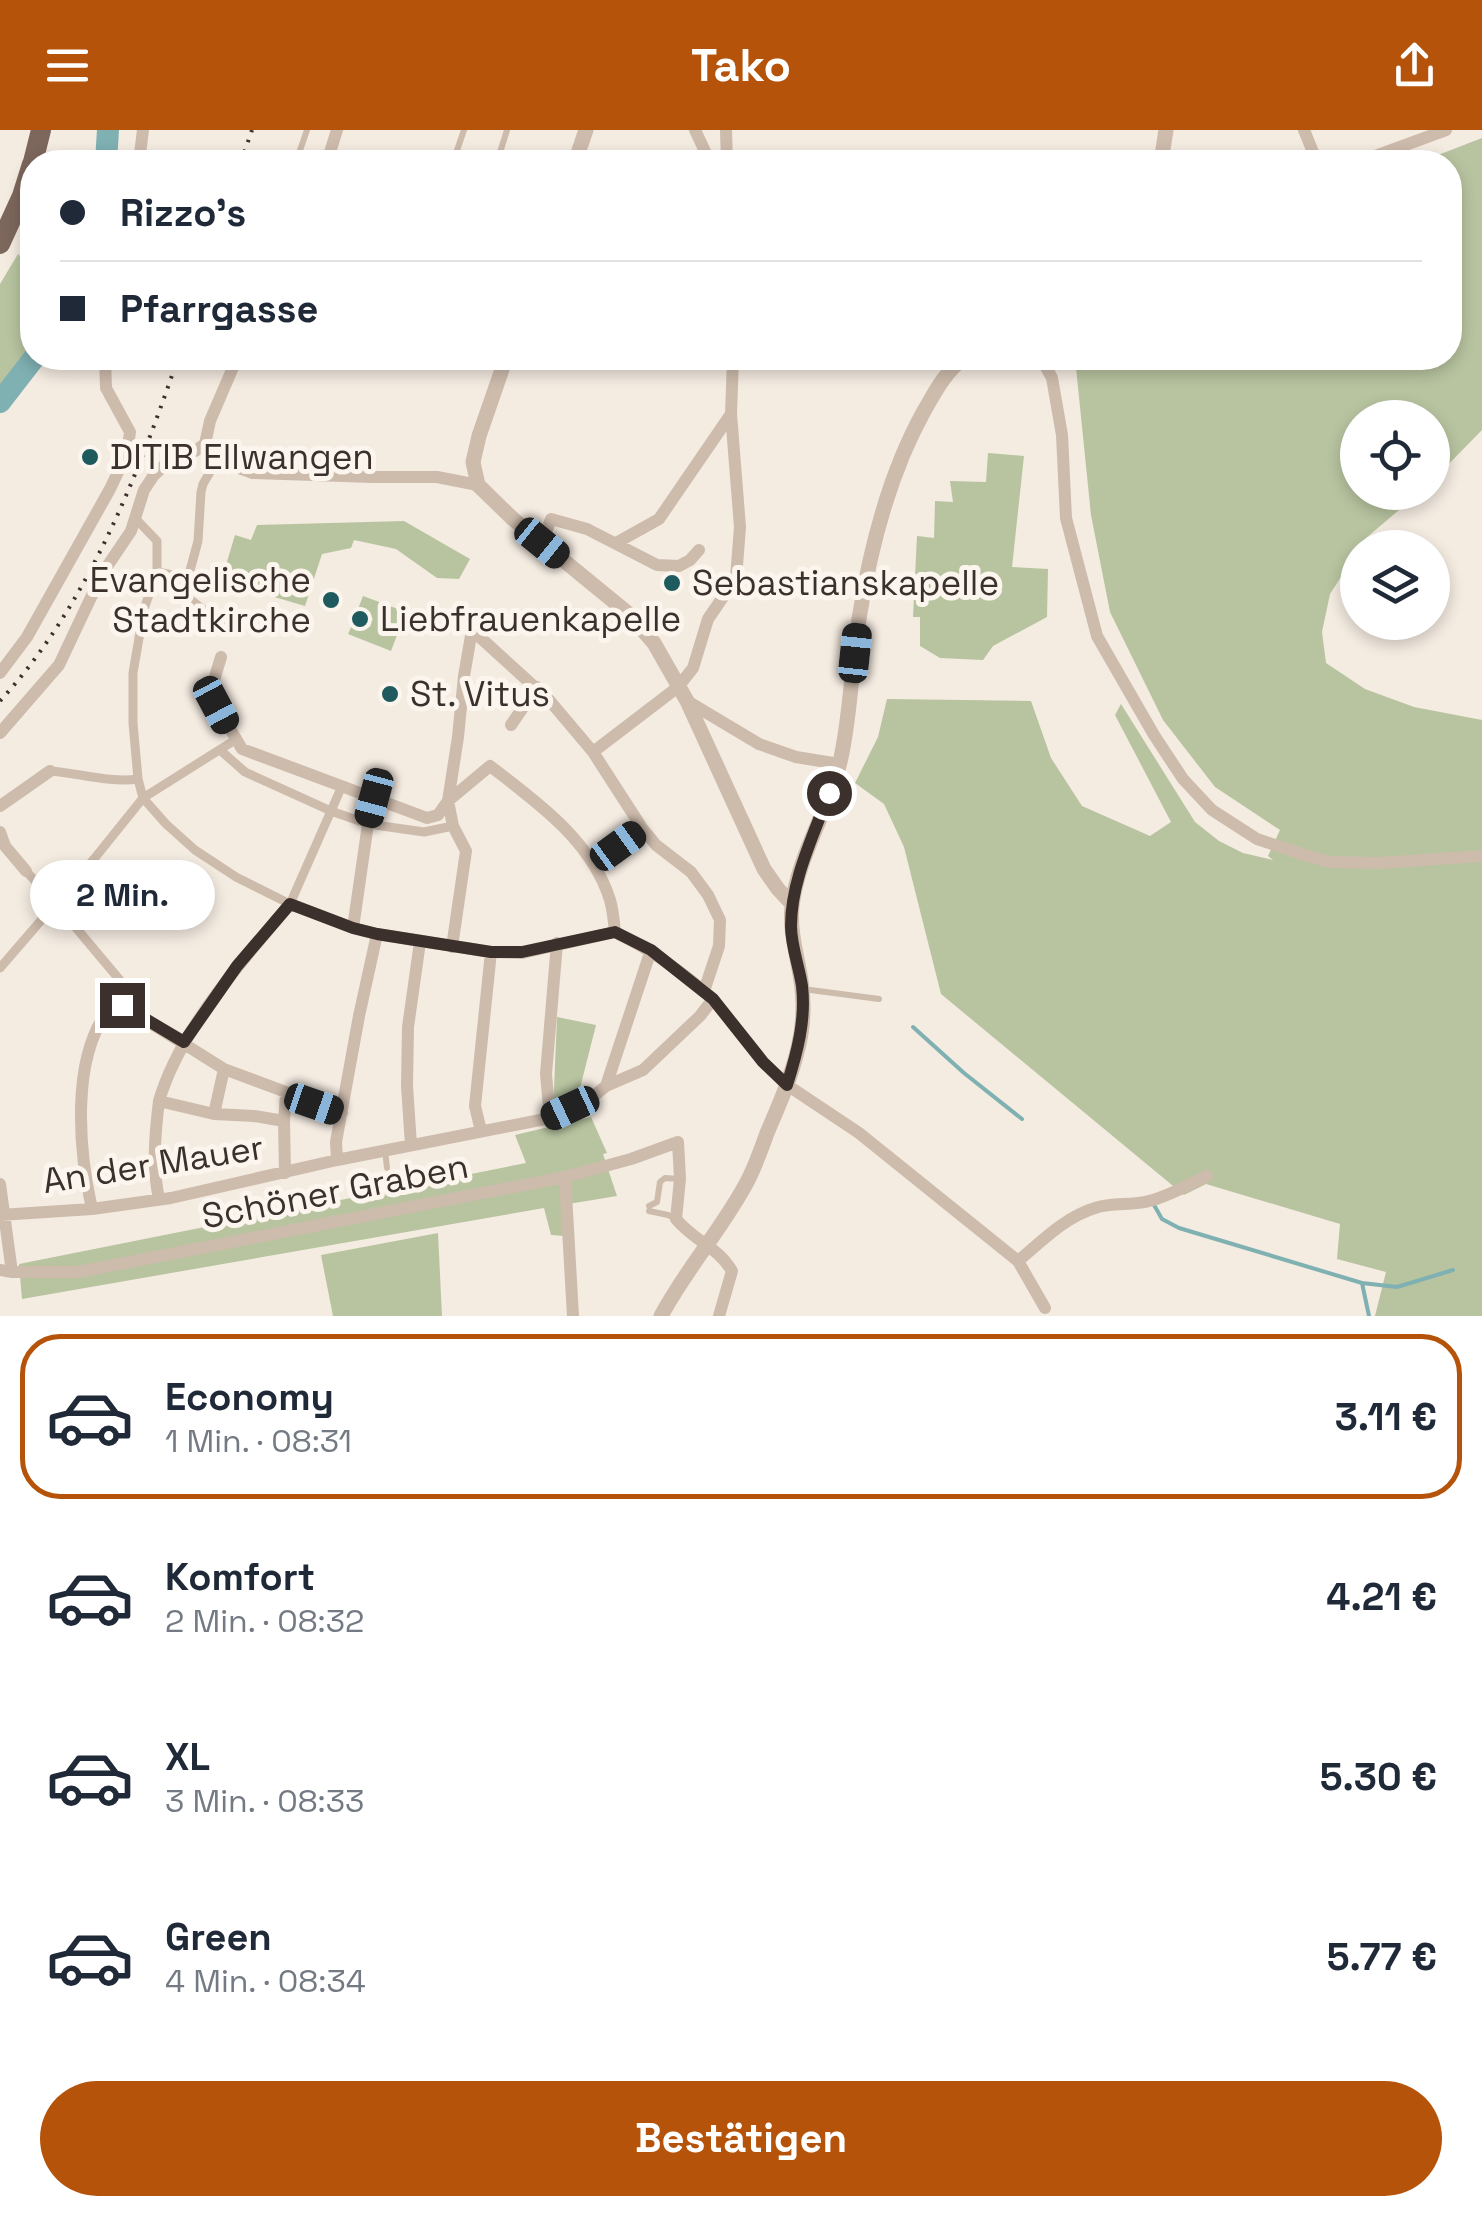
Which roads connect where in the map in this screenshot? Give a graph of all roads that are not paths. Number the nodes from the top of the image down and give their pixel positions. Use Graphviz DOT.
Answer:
graph roads {
  1 [pos="1446,130"];
  2 [pos="1391,150"];
  3 [pos="20,192"];
  4 [pos="3,231"];
  5 [pos="105,370"];
  6 [pos="231,370"];
  7 [pos="502,370"];
  8 [pos="733,370"];
  9 [pos="951,370"];
  10 [pos="1047,370"];
  11 [pos="731,414"];
  12 [pos="205,444"];
  13 [pos="217,460"];
  14 [pos="478,485"];
  15 [pos="136,518"];
  16 [pos="542,543"];
  17 [pos="616,543"];
  18 [pos="699,550"];
  19 [pos="157,572"];
  20 [pos="188,578"];
  21 [pos="231,622"];
  22 [pos="221,656"];
  23 [pos="0,673"];
  24 [pos="537,686"];
  25 [pos="682,694"];
  26 [pos="511,725"];
  27 [pos="0,732"];
  28 [pos="235,740"];
  29 [pos="220,750"];
  30 [pos="593,752"];
  31 [pos="839,764"];
  32 [pos="50,772"];
  33 [pos="138,779"];
  34 [pos="342,786"];
  35 [pos="143,798"];
  36 [pos="374,798"];
  37 [pos="448,801"];
  38 [pos="0,806"];
  39 [pos="331,811"];
  40 [pos="368,824"];
  41 [pos="453,826"];
  42 [pos="642,828"];
  43 [pos="0,832"];
  44 [pos="1482,856"];
  45 [pos="593,864"];
  46 [pos="26,870"];
  47 [pos="56,904"];
  48 [pos="290,904"];
  49 [pos="792,904"];
  50 [pos="353,928"];
  51 [pos="615,932"];
  52 [pos="377,934"];
  53 [pos="420,942"];
  54 [pos="557,943"];
  55 [pos="452,947"];
  56 [pos="651,950"];
  57 [pos="491,952"];
  58 [pos="0,968"];
  59 [pos="802,988"];
  60 [pos="709,995"];
  61 [pos="878,999"];
  62 [pos="122,1005"];
  63 [pos="184,1042"];
  64 [pos="224,1069"];
  65 [pos="787,1085"];
  66 [pos="606,1086"];
  67 [pos="286,1094"];
  68 [pos="159,1101"];
  69 [pos="342,1110"];
  70 [pos="214,1114"];
  71 [pos="550,1118"];
  72 [pos="284,1121"];
  73 [pos="480,1131"];
  74 [pos="411,1146"];
  75 [pos="385,1150"];
  76 [pos="337,1160"];
  77 [pos="387,1168"];
  78 [pos="285,1173"];
  79 [pos="1207,1176"];
  80 [pos="565,1177"];
  81 [pos="680,1179"];
  82 [pos="0,1184"];
  83 [pos="159,1200"];
  84 [pos="92,1210"];
  85 [pos="3,1216"];
  86 [pos="676,1220"];
  87 [pos="708,1244"];
  88 [pos="1018,1261"];
  89 [pos="6,1271"];
  90 [pos="1044,1308"];
  91 [pos="573,1316"];
  92 [pos="661,1316"];
  93 [pos="720,1316"];
  1 -- 2 [label="street"];
  3 -- 4 [label="main road"];
  5 -- 23 [label="street"];
  6 -- 12 [label="street"];
  7 -- 14 [label="street"];
  8 -- 11 [label="street"];
  9 -- 31 [label="street"];
  10 -- 44 [label="street"];
  11 -- 17 [label="street"];
  11 -- 25 [label="street"];
  12 -- 13 [label="street"];
  12 -- 15 [label="street"];
  13 -- 14 [label="street"];
  13 -- 20 [label="street"];
  14 -- 16 [label="street"];
  15 -- 19 [label="street"];
  15 -- 27 [label="street"];
  16 -- 17 [label="street"];
  16 -- 25 [label="street"];
  17 -- 18 [label="street"];
  19 -- 20 [label="street"];
  19 -- 33 [label="street"];
  20 -- 21 [label="street"];
  22 -- 28 [label="street"];
  24 -- 26 [label="street"];
  24 -- 30 [label="street"];
  24 -- 37 [label="street"];
  25 -- 30 [label="street"];
  25 -- 31 [label="street"];
  25 -- 49 [label="street"];
  28 -- 29 [label="street"];
  28 -- 34 [label="street"];
  29 -- 35 [label="street"];
  29 -- 39 [label="street"];
  30 -- 42 [label="street"];
  31 -- 49 [label="street"];
  32 -- 33 [label="street"];
  32 -- 38 [label="street"];
  33 -- 35 [label="street"];
  34 -- 36 [label="street"];
  34 -- 39 [label="street"];
  35 -- 47 [label="street"];
  35 -- 48 [label="street"];
  36 -- 37 [label="street"];
  36 -- 40 [label="street"];
  37 -- 41 [label="street"];
  37 -- 45 [label="street"];
  39 -- 40 [label="street"];
  39 -- 48 [label="street"];
  40 -- 41 [label="street"];
  40 -- 50 [label="street"];
  41 -- 55 [label="street"];
  42 -- 45 [label="street"];
  42 -- 60 [label="street"];
  43 -- 46 [label="street"];
  45 -- 51 [label="street"];
  46 -- 47 [label="street"];
  47 -- 58 [label="street"];
  47 -- 62 [label="street"];
  48 -- 50 [label="street"];
  48 -- 63 [label="street"];
  49 -- 59 [label="street"];
  50 -- 52 [label="street"];
  51 -- 54 [label="street"];
  51 -- 56 [label="street"];
  52 -- 53 [label="street"];
  52 -- 69 [label="street"];
  53 -- 55 [label="street"];
  53 -- 74 [label="street"];
  54 -- 57 [label="street"];
  54 -- 71 [label="street"];
  55 -- 57 [label="street"];
  56 -- 60 [label="street"];
  56 -- 66 [label="street"];
  57 -- 73 [label="street"];
  59 -- 61 [label="lane"];
  59 -- 65 [label="street"];
  60 -- 65 [label="street"];
  60 -- 66 [label="street, An der Mauer"];
  62 -- 63 [label="street"];
  62 -- 84 [label="street"];
  63 -- 64 [label="street"];
  63 -- 68 [label="street"];
  64 -- 67 [label="street"];
  64 -- 70 [label="street"];
  65 -- 87 [label="street"];
  65 -- 88 [label="street"];
  66 -- 71 [label="street, An der Mauer"];
  67 -- 69 [label="street"];
  67 -- 72 [label="street"];
  68 -- 70 [label="street"];
  68 -- 83 [label="street"];
  69 -- 76 [label="street"];
  70 -- 72 [label="street"];
  71 -- 73 [label="street, An der Mauer"];
  72 -- 78 [label="street"];
  73 -- 74 [label="street, An der Mauer"];
  74 -- 75 [label="street, An der Mauer"];
  75 -- 76 [label="street, An der Mauer"];
  75 -- 77 [label="lane"];
  76 -- 78 [label="street, An der Mauer"];
  78 -- 83 [label="street, An der Mauer"];
  79 -- 88 [label="street"];
  80 -- 81 [label="street, Schöner Graben"];
  80 -- 89 [label="street, Schöner Graben"];
  80 -- 91 [label="street"];
  81 -- 86 [label="street"];
  81 -- 86 [label="lane"];
  82 -- 85 [label="street"];
  83 -- 84 [label="street, An der Mauer"];
  84 -- 85 [label="street, An der Mauer"];
  85 -- 89 [label="street"];
  86 -- 87 [label="street"];
  87 -- 92 [label="street"];
  87 -- 93 [label="street"];
  88 -- 90 [label="street"];
}
